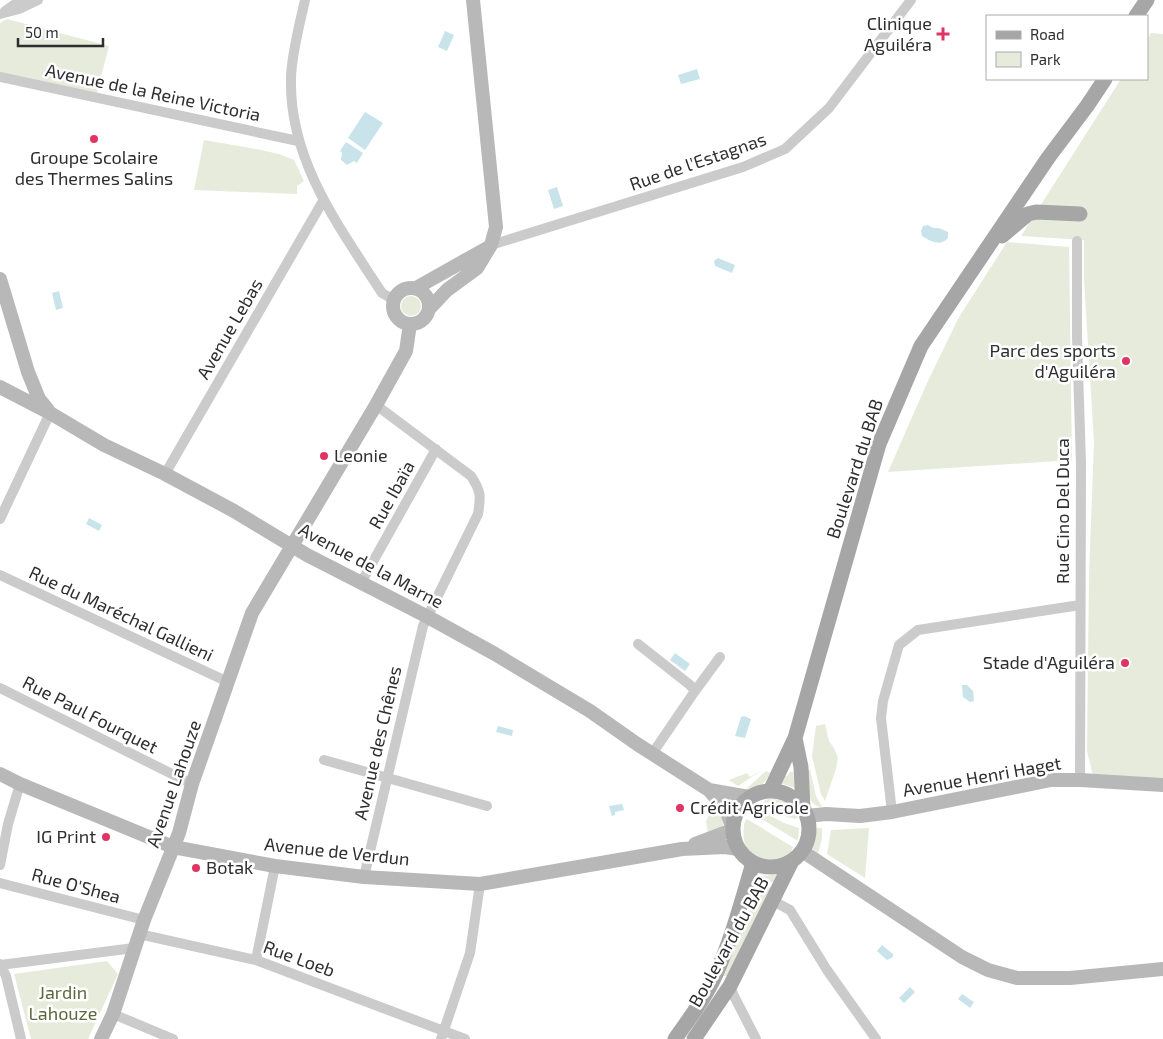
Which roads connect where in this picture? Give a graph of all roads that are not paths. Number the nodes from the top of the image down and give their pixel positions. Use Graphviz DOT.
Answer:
graph roads {
  1 [pos="21,0"];
  2 [pos="38,0"];
  3 [pos="305,0"];
  4 [pos="473,0"];
  5 [pos="911,0"];
  6 [pos="1147,0"];
  7 [pos="1154,0"];
  8 [pos="0,14"];
  9 [pos="1137,15"];
  10 [pos="1146,15"];
  11 [pos="0,77"];
  12 [pos="1094,80"];
  13 [pos="1104,80"];
  14 [pos="298,141"];
  15 [pos="1048,158"];
  16 [pos="323,201"];
  17 [pos="1080,214"];
  18 [pos="1077,241"];
  19 [pos="492,246"];
  20 [pos="980,259"];
  21 [pos="0,279"];
  22 [pos="416,288"];
  23 [pos="394,300"];
  24 [pos="430,308"];
  25 [pos="410,324"];
  26 [pos="28,372"];
  27 [pos="4,388"];
  28 [pos="376,405"];
  29 [pos="50,413"];
  30 [pos="436,449"];
  31 [pos="165,474"];
  32 [pos="0,519"];
  33 [pos="292,545"];
  34 [pos="0,575"];
  35 [pos="361,583"];
  36 [pos="1080,605"];
  37 [pos="428,617"];
  38 [pos="638,644"];
  39 [pos="720,657"];
  40 [pos="228,682"];
  41 [pos="0,688"];
  42 [pos="694,690"];
  43 [pos="795,738"];
  44 [pos="652,754"];
  45 [pos="324,760"];
  46 [pos="0,774"];
  47 [pos="386,777"];
  48 [pos="1080,780"];
  49 [pos="20,784"];
  50 [pos="192,784"];
  51 [pos="1163,786"];
  52 [pos="709,790"];
  53 [pos="770,790"];
  54 [pos="749,797"];
  55 [pos="487,806"];
  56 [pos="805,812"];
  57 [pos="892,812"];
  58 [pos="732,828"];
  59 [pos="173,847"];
  60 [pos="682,849"];
  61 [pos="738,849"];
  62 [pos="798,856"];
  63 [pos="753,863"];
  64 [pos="0,865"];
  65 [pos="275,866"];
  66 [pos="364,877"];
  67 [pos="0,883"];
  68 [pos="480,884"];
  69 [pos="773,901"];
  70 [pos="144,920"];
  71 [pos="136,941"];
  72 [pos="256,960"];
  73 [pos="0,965"];
  74 [pos="1163,969"];
  75 [pos="730,986"];
  76 [pos="113,1014"];
  77 [pos="442,1035"];
  78 [pos="21,1039"];
  79 [pos="102,1039"];
  80 [pos="173,1039"];
  81 [pos="465,1039"];
  82 [pos="675,1039"];
  83 [pos="694,1039"];
  84 [pos="756,1039"];
  85 [pos="876,1039"];
  1 -- 8 [label="street"];
  2 -- 8 [label="street"];
  3 -- 14 [label="street"];
  4 -- 19 [label="main road"];
  5 -- 19 [label="street, Rue de l'Estagnas"];
  6 -- 9 [label="main road"];
  7 -- 10 [label="main road"];
  11 -- 14 [label="street, Avenue de la Reine Victoria"];
  12 -- 15 [label="main road, Boulevard du BAB"];
  13 -- 15 [label="main road, Boulevard du BAB"];
  14 -- 16 [label="street"];
  15 -- 20 [label="main road, Boulevard du BAB"];
  16 -- 23 [label="street"];
  16 -- 31 [label="street, Avenue Lebas"];
  17 -- 20 [label="main road"];
  18 -- 36 [label="street, Rue Cino Del Duca"];
  19 -- 22 [label="main road"];
  19 -- 24 [label="main road"];
  20 -- 43 [label="main road, Boulevard du BAB"];
  21 -- 26 [label="main road"];
  22 -- 23 [label="main road"];
  22 -- 24 [label="main road"];
  23 -- 25 [label="main road"];
  24 -- 25 [label="main road"];
  25 -- 28 [label="main road, Avenue Lahouze"];
  26 -- 27 [label="main road, Avenue de la Marne"];
  26 -- 29 [label="main road"];
  27 -- 29 [label="main road, Avenue de la Marne"];
  28 -- 30 [label="street, Avenue des Chênes"];
  28 -- 33 [label="main road, Avenue Lahouze"];
  29 -- 31 [label="main road, Avenue de la Marne"];
  29 -- 32 [label="street"];
  30 -- 35 [label="street, Rue Ibaïa"];
  30 -- 37 [label="street, Avenue des Chênes"];
  31 -- 33 [label="main road, Avenue de la Marne"];
  33 -- 35 [label="main road, Avenue de la Marne"];
  33 -- 40 [label="main road, Avenue Lahouze"];
  34 -- 40 [label="street, Rue du Maréchal Gallieni"];
  35 -- 37 [label="main road, Avenue de la Marne"];
  36 -- 48 [label="street, Rue Cino Del Duca"];
  36 -- 57 [label="street"];
  37 -- 44 [label="main road, Avenue de la Marne"];
  37 -- 47 [label="street, Avenue des Chênes"];
  38 -- 42 [label="street"];
  39 -- 42 [label="street"];
  40 -- 50 [label="main road, Avenue Lahouze"];
  41 -- 50 [label="street, Rue Paul Fourquet"];
  42 -- 44 [label="street"];
  43 -- 53 [label="main road, Boulevard du BAB"];
  43 -- 56 [label="main road, Boulevard du BAB"];
  44 -- 52 [label="main road, Avenue de la Marne"];
  45 -- 47 [label="street"];
  46 -- 49 [label="main road, Avenue de Verdun"];
  47 -- 55 [label="street"];
  47 -- 66 [label="street, Avenue des Chênes"];
  48 -- 51 [label="main road, Avenue Henri Haget"];
  48 -- 57 [label="main road, Avenue Henri Haget"];
  49 -- 59 [label="main road, Avenue de Verdun"];
  49 -- 64 [label="street"];
  50 -- 59 [label="main road, Avenue Lahouze"];
  52 -- 54 [label="main road, Avenue de la Marne"];
  52 -- 58 [label="main road, Avenue de la Marne"];
  53 -- 54 [label="main road"];
  53 -- 56 [label="main road"];
  54 -- 58 [label="main road"];
  56 -- 57 [label="main road, Avenue Henri Haget"];
  56 -- 62 [label="main road"];
  58 -- 60 [label="main road, Avenue de Verdun"];
  58 -- 61 [label="main road"];
  59 -- 65 [label="main road, Avenue de Verdun"];
  59 -- 70 [label="main road, Avenue Lahouze"];
  60 -- 61 [label="main road, Avenue de Verdun"];
  60 -- 68 [label="main road, Avenue de Verdun"];
  61 -- 63 [label="main road"];
  62 -- 63 [label="main road"];
  62 -- 69 [label="main road, Boulevard du BAB"];
  62 -- 74 [label="main road"];
  63 -- 82 [label="main road, Boulevard du BAB"];
  65 -- 66 [label="main road, Avenue de Verdun"];
  65 -- 72 [label="street"];
  66 -- 68 [label="main road, Avenue de Verdun"];
  67 -- 70 [label="street, Rue O'Shea"];
  68 -- 77 [label="street"];
  69 -- 75 [label="main road, Boulevard du BAB"];
  69 -- 85 [label="street"];
  70 -- 71 [label="main road, Avenue Lahouze"];
  71 -- 72 [label="street, Rue Loeb"];
  71 -- 73 [label="street, Rue Loeb"];
  71 -- 76 [label="main road, Avenue Lahouze"];
  72 -- 77 [label="street, Rue Loeb"];
  73 -- 78 [label="street"];
  75 -- 83 [label="main road, Boulevard du BAB"];
  75 -- 84 [label="street"];
  76 -- 79 [label="main road, Avenue Lahouze"];
  76 -- 80 [label="street"];
  77 -- 81 [label="street, Rue Loeb"];
}
